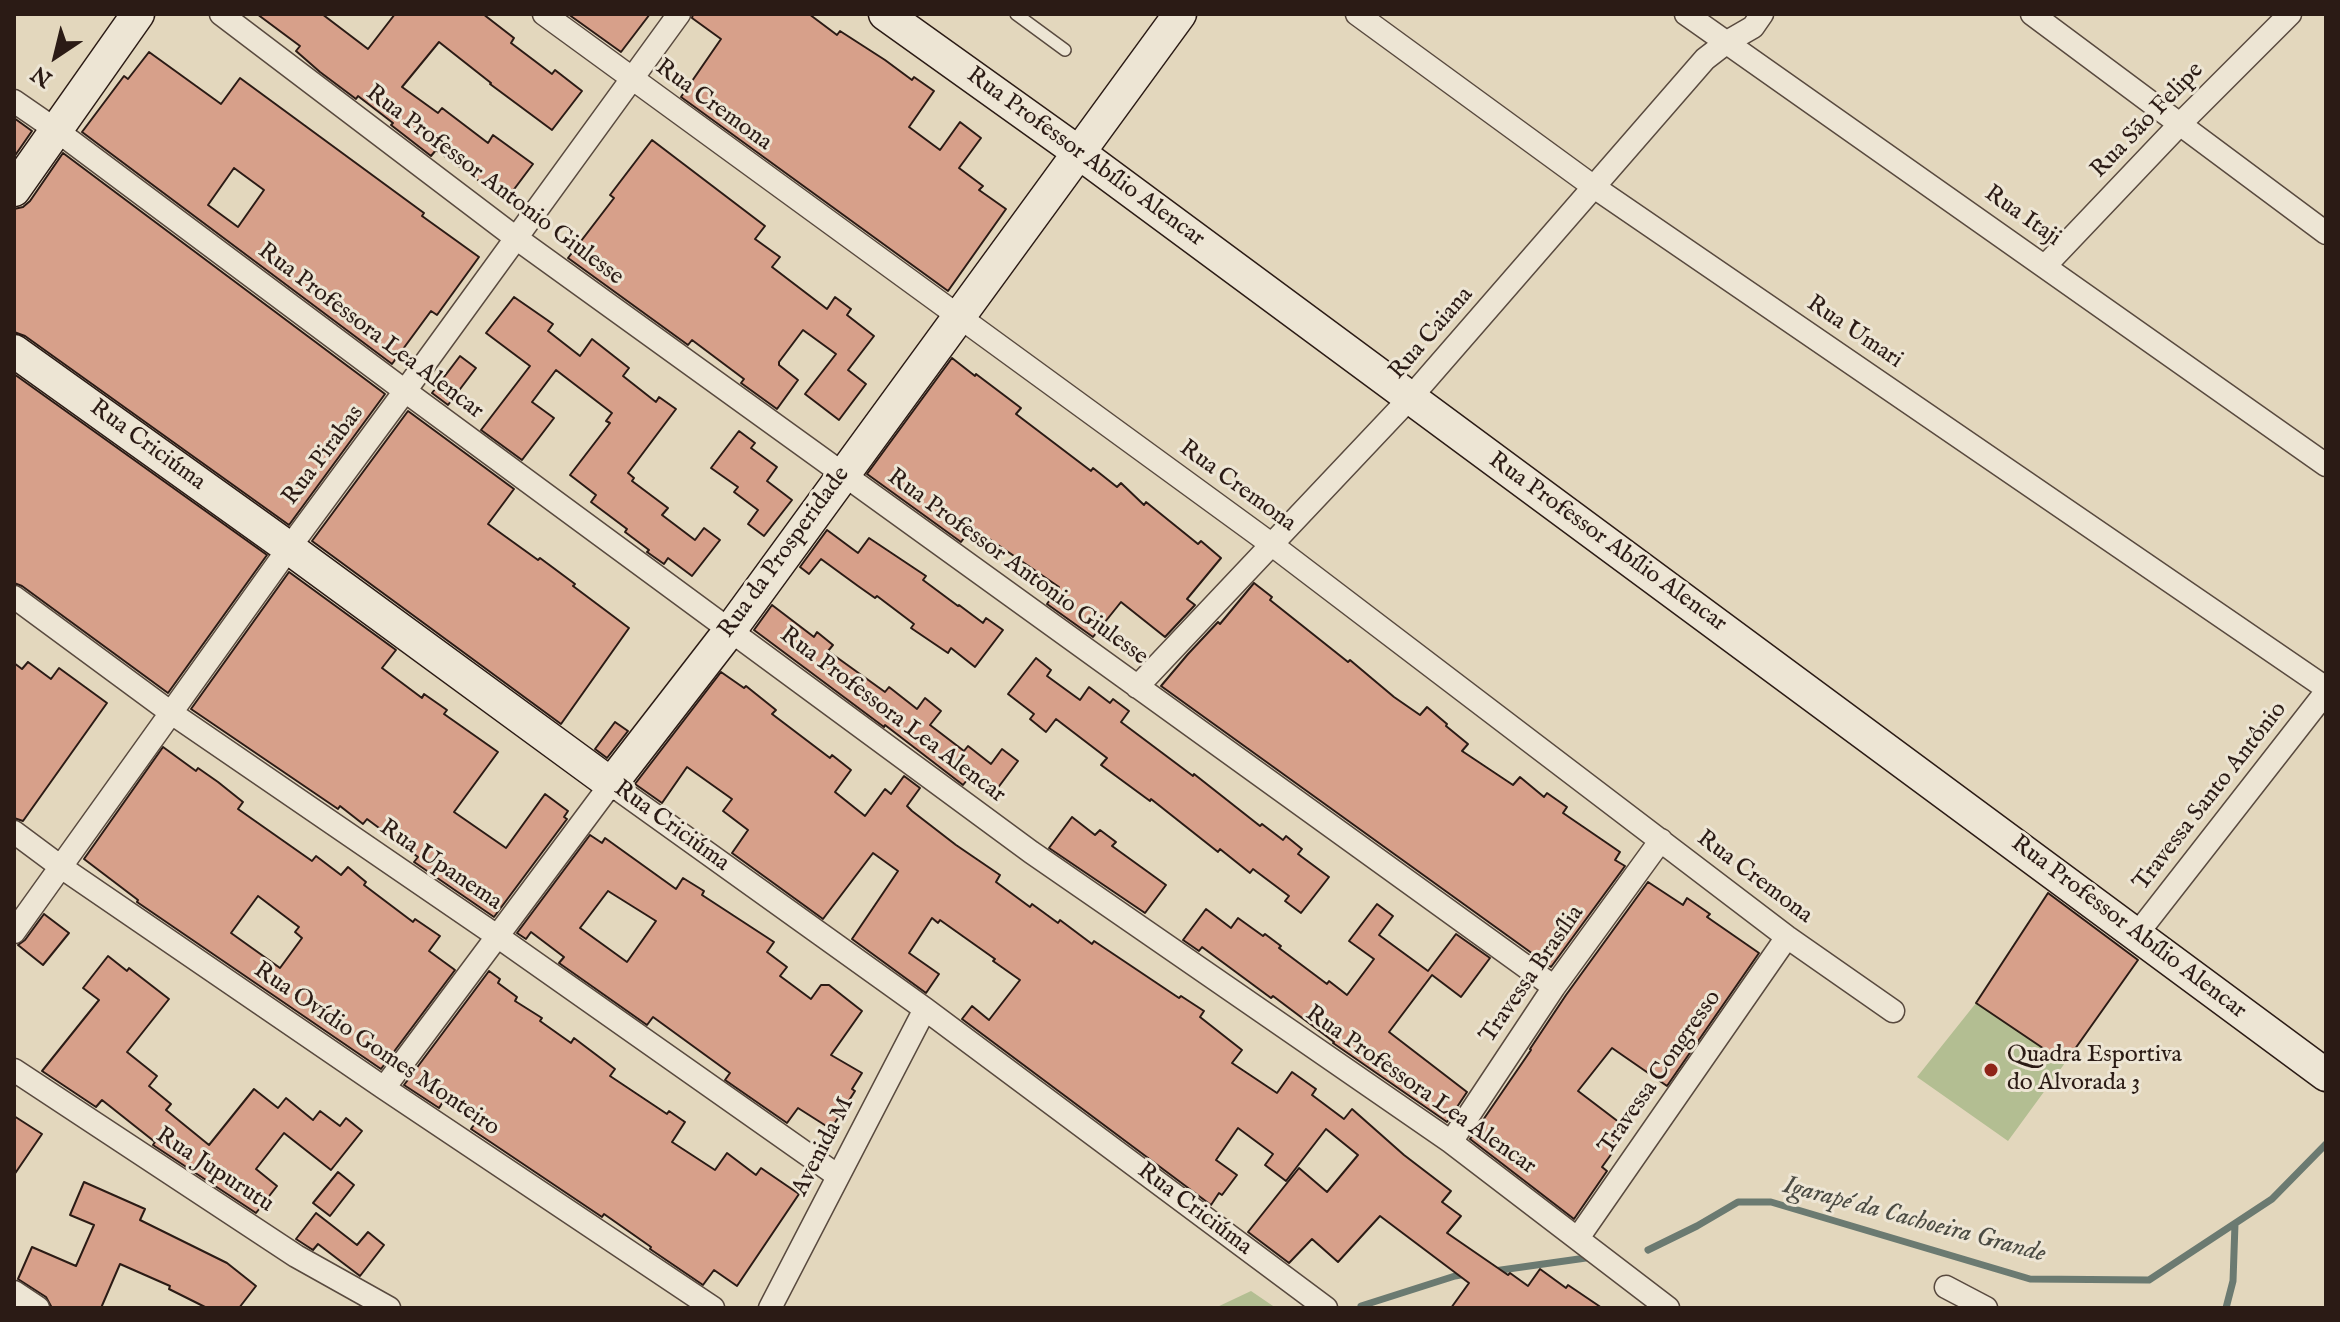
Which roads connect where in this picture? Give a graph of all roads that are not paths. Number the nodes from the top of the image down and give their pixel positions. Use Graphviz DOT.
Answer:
graph roads {
  1 [pos="138,14"];
  2 [pos="221,14"];
  3 [pos="544,14"];
  4 [pos="679,14"];
  5 [pos="885,14"];
  6 [pos="1016,14"];
  7 [pos="1180,14"];
  8 [pos="1357,14"];
  9 [pos="1686,14"];
  10 [pos="1762,14"];
  11 [pos="2032,14"];
  12 [pos="2290,14"];
  13 [pos="1727,42"];
  14 [pos="1065,50"];
  15 [pos="632,79"];
  16 [pos="14,101"];
  17 [pos="2181,123"];
  18 [pos="56,130"];
  19 [pos="1078,152"];
  20 [pos="1594,187"];
  21 [pos="14,190"];
  22 [pos="2326,233"];
  23 [pos="516,238"];
  24 [pos="2045,266"];
  25 [pos="959,316"];
  26 [pos="14,351"];
  27 [pos="405,391"];
  28 [pos="1411,397"];
  29 [pos="2326,465"];
  30 [pos="843,474"];
  31 [pos="1271,544"];
  32 [pos="289,548"];
  33 [pos="14,597"];
  34 [pos="731,629"];
  35 [pos="1137,687"];
  36 [pos="2326,690"];
  37 [pos="170,712"];
  38 [pos="611,784"];
  39 [pos="14,832"];
  40 [pos="1661,840"];
  41 [pos="61,867"];
  42 [pos="14,932"];
  43 [pos="2137,934"];
  44 [pos="497,936"];
  45 [pos="1787,937"];
  46 [pos="1554,987"];
  47 [pos="925,1009"];
  48 [pos="1893,1011"];
  49 [pos="14,1070"];
  50 [pos="2326,1075"];
  51 [pos="384,1088"];
  52 [pos="1451,1142"];
  53 [pos="838,1176"];
  54 [pos="1578,1238"];
  55 [pos="1946,1287"];
  56 [pos="14,1292"];
  57 [pos="38,1308"];
  58 [pos="389,1308"];
  59 [pos="713,1308"];
  60 [pos="770,1308"];
  61 [pos="1326,1308"];
  62 [pos="1668,1308"];
  63 [pos="1986,1308"];
  1 -- 18 [label="street"];
  2 -- 23 [label="street, Rua Professor Antonio Giulesse"];
  3 -- 15 [label="street, Rua Cremona"];
  4 -- 15 [label="street, Rua Pirabas"];
  5 -- 19 [label="street, Rua Professor Abílio Alencar"];
  6 -- 14 [label="lane"];
  7 -- 19 [label="street, Rua da Prosperidade"];
  8 -- 20 [label="street, Rua Umari"];
  9 -- 13 [label="street, Rua Itaji"];
  10 -- 13 [label="street, Rua Caiana"];
  11 -- 17 [label="street"];
  12 -- 17 [label="street, Rua São Felipe"];
  13 -- 20 [label="street, Rua Caiana"];
  13 -- 24 [label="street, Rua Itaji"];
  15 -- 23 [label="street, Rua Pirabas"];
  15 -- 25 [label="street, Rua Cremona"];
  16 -- 18 [label="street, Rua Professora Lea Alencar"];
  17 -- 22 [label="street"];
  17 -- 24 [label="street, Rua São Felipe"];
  18 -- 21 [label="street"];
  18 -- 27 [label="street, Rua Professora Lea Alencar"];
  19 -- 25 [label="street, Rua da Prosperidade"];
  19 -- 28 [label="street, Rua Professor Abílio Alencar"];
  20 -- 28 [label="street, Rua Caiana"];
  20 -- 36 [label="street, Rua Umari"];
  23 -- 27 [label="street, Rua Pirabas"];
  23 -- 30 [label="street, Rua Professor Antonio Giulesse"];
  24 -- 29 [label="street, Rua Itaji"];
  25 -- 30 [label="street, Rua da Prosperidade"];
  25 -- 31 [label="street, Rua Cremona"];
  26 -- 32 [label="street, Rua Criciúma"];
  27 -- 32 [label="street, Rua Pirabas"];
  27 -- 34 [label="street, Rua Professora Lea Alencar"];
  28 -- 31 [label="street, Rua Caiana"];
  28 -- 43 [label="street, Rua Professor Abílio Alencar"];
  30 -- 34 [label="street, Rua da Prosperidade"];
  30 -- 35 [label="street, Rua Professor Antonio Giulesse"];
  31 -- 35 [label="street, Rua Caiana"];
  31 -- 40 [label="street, Rua Cremona"];
  32 -- 37 [label="street, Rua Pirabas"];
  32 -- 38 [label="street, Rua Criciúma"];
  33 -- 37 [label="street, Rua Upanema"];
  34 -- 38 [label="street, Rua da Prosperidade"];
  34 -- 52 [label="street, Rua Professora Lea Alencar"];
  35 -- 46 [label="street, Rua Professor Antonio Giulesse"];
  36 -- 43 [label="street, Travessa Santo Antônio"];
  37 -- 41 [label="street, Rua Pirabas"];
  37 -- 44 [label="street, Rua Upanema"];
  38 -- 44 [label="street, Rua da Prosperidade"];
  38 -- 47 [label="street, Rua Criciúma"];
  39 -- 41 [label="street, Rua Ovídio Gomes Monteiro"];
  40 -- 45 [label="street, Rua Cremona"];
  40 -- 46 [label="street, Travessa Brasília"];
  41 -- 42 [label="street, Rua Pirabas"];
  41 -- 51 [label="street, Rua Ovídio Gomes Monteiro"];
  43 -- 50 [label="street, Rua Professor Abílio Alencar"];
  44 -- 51 [label="street, Rua da Prosperidade"];
  44 -- 53 [label="street, Rua Upanema"];
  45 -- 48 [label="street, Rua Cremona"];
  45 -- 54 [label="street, Travessa Congresso"];
  46 -- 52 [label="street, Travessa Brasília"];
  47 -- 53 [label="street, Avenida M"];
  47 -- 61 [label="street, Rua Criciúma"];
  49 -- 58 [label="street, Rua Jupurutu"];
  51 -- 59 [label="street, Rua Ovídio Gomes Monteiro"];
  52 -- 54 [label="street, Rua Professora Lea Alencar"];
  53 -- 60 [label="street, Avenida M"];
  54 -- 62 [label="street, Rua Professora Lea Alencar"];
  55 -- 63 [label="street"];
  56 -- 57 [label="street"];
}
